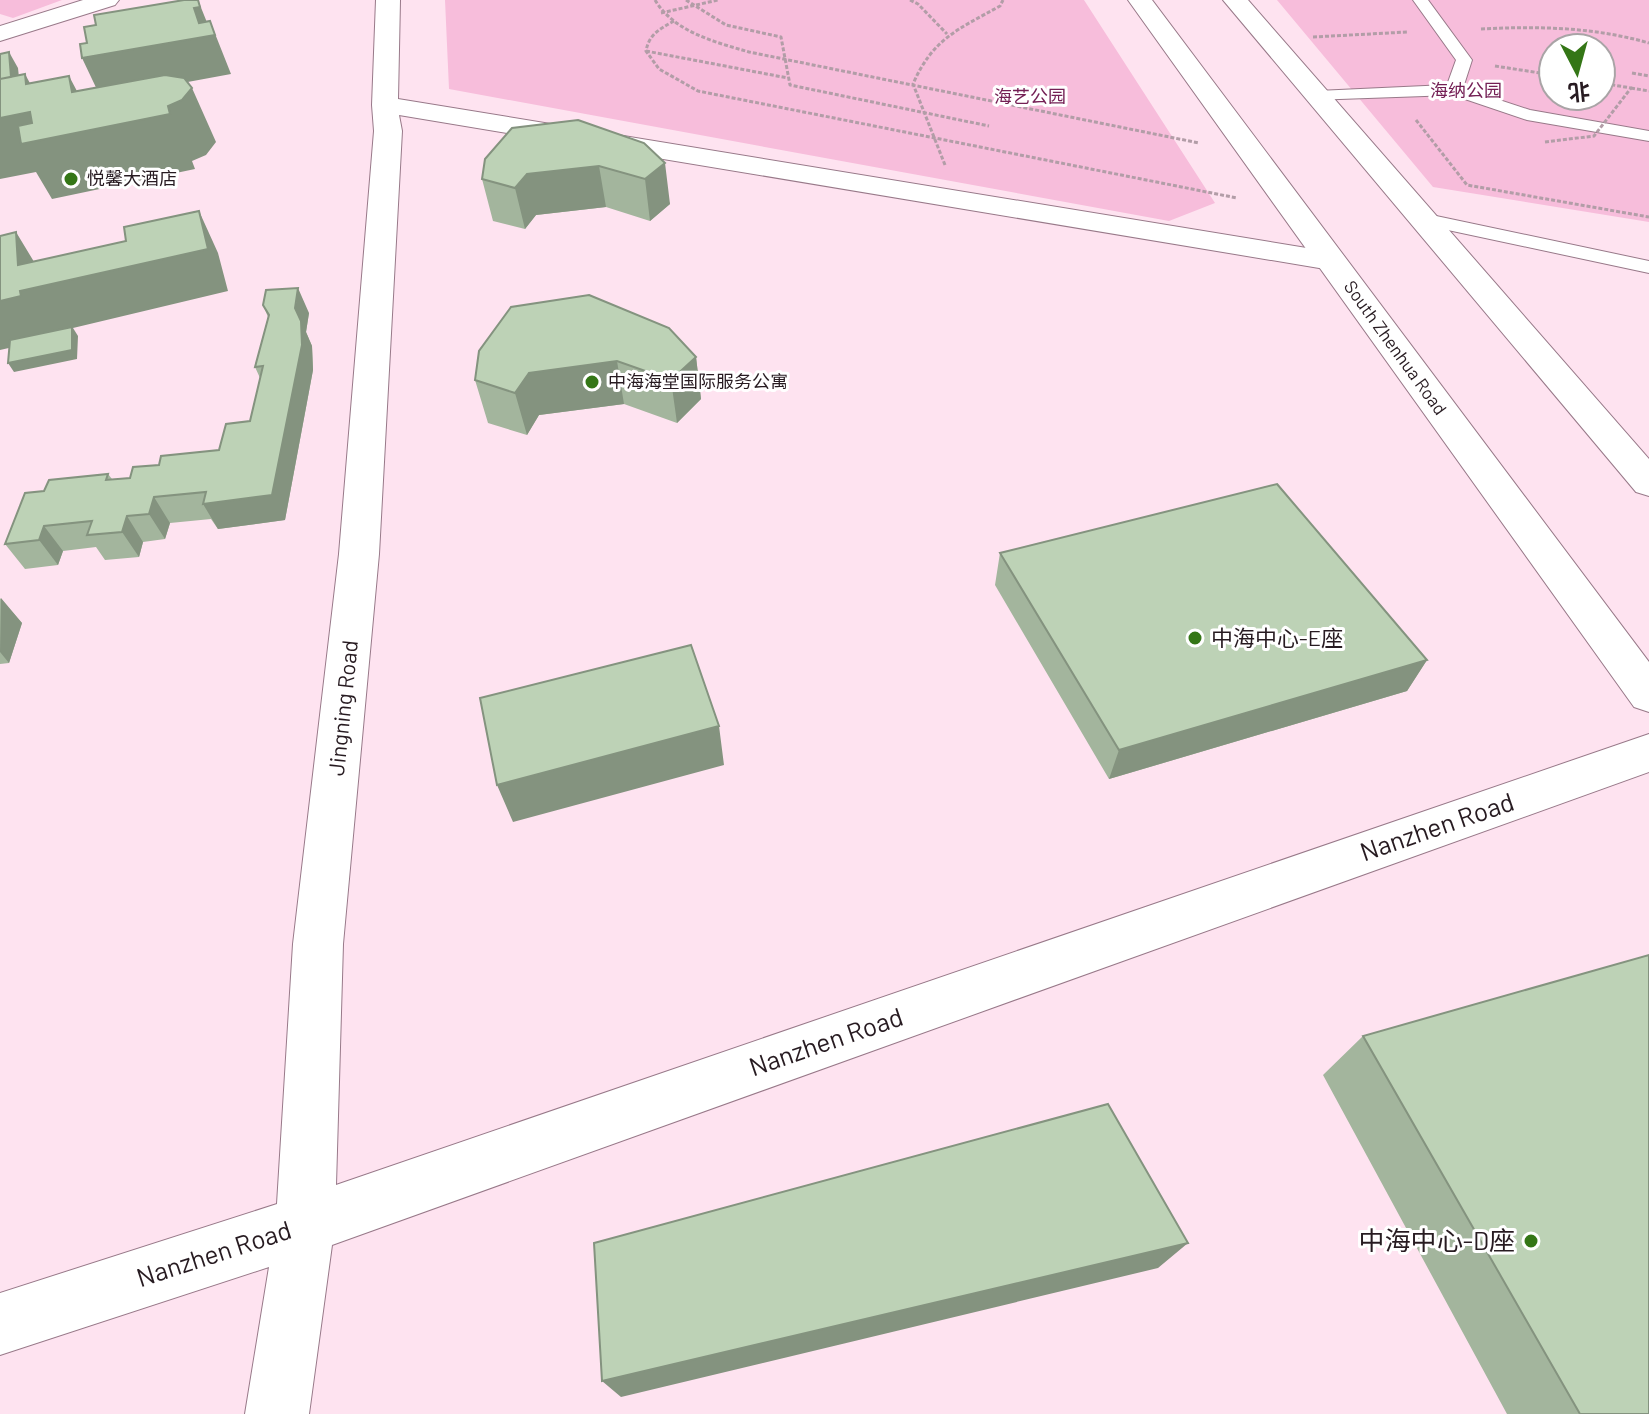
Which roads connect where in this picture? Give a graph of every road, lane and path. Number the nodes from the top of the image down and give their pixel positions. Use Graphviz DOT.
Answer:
graph roads {
  1 [pos="107,0"];
  2 [pos="388,0"];
  3 [pos="655,0"];
  4 [pos="718,0"];
  5 [pos="910,0"];
  6 [pos="1003,0"];
  7 [pos="1140,0"];
  8 [pos="1235,0"];
  9 [pos="1420,0"];
  10 [pos="688,2"];
  11 [pos="660,13"];
  12 [pos="674,21"];
  13 [pos="0,34"];
  14 [pos="947,34"];
  15 [pos="646,51"];
  16 [pos="784,59"];
  17 [pos="1494,66"];
  18 [pos="1537,73"];
  19 [pos="1632,73"];
  20 [pos="1649,76"];
  21 [pos="788,78"];
  22 [pos="913,84"];
  23 [pos="1617,86"];
  24 [pos="1631,88"];
  25 [pos="1454,90"];
  26 [pos="1649,91"];
  27 [pos="1317,96"];
  28 [pos="385,105"];
  29 [pos="925,112"];
  30 [pos="1413,116"];
  31 [pos="989,126"];
  32 [pos="1649,136"];
  33 [pos="935,138"];
  34 [pos="1545,142"];
  35 [pos="1253,154"];
  36 [pos="959,200"];
  37 [pos="1293,209"];
  38 [pos="1649,217"];
  39 [pos="1422,219"];
  40 [pos="1331,261"];
  41 [pos="1649,267"];
  42 [pos="1649,483"];
  43 [pos="1649,695"];
  44 [pos="1649,753"];
  45 [pos="305,1225"];
  46 [pos="0,1324"];
  47 [pos="277,1414"];
  1 -- 13 [label="street"];
  2 -- 28 [label="street, Jingning Road"];
  3 -- 11 [label="path"];
  4 -- 10 [label="path"];
  5 -- 14 [label="path"];
  6 -- 14 [label="path"];
  7 -- 35 [label="street, South Zhenhua Road"];
  8 -- 27 [label="street"];
  9 -- 25 [label="lane"];
  10 -- 11 [label="path"];
  10 -- 16 [label="path"];
  11 -- 12 [label="path"];
  12 -- 15 [label="path"];
  12 -- 16 [label="path"];
  14 -- 22 [label="path"];
  15 -- 21 [label="path"];
  15 -- 33 [label="path"];
  16 -- 21 [label="path"];
  16 -- 22 [label="path"];
  17 -- 18 [label="path"];
  19 -- 20 [label="path"];
  21 -- 29 [label="path"];
  22 -- 29 [label="path"];
  22 -- 35 [label="path"];
  23 -- 24 [label="path, bridge"];
  24 -- 26 [label="path"];
  24 -- 34 [label="path, bridge"];
  25 -- 27 [label="lane"];
  25 -- 32 [label="lane"];
  27 -- 39 [label="street"];
  28 -- 36 [label="street"];
  28 -- 45 [label="street, Jingning Road"];
  29 -- 31 [label="path"];
  29 -- 33 [label="path"];
  30 -- 38 [label="path"];
  33 -- 36 [label="path"];
  33 -- 37 [label="path"];
  35 -- 37 [label="street, South Zhenhua Road"];
  36 -- 40 [label="street"];
  37 -- 40 [label="street, South Zhenhua Road"];
  39 -- 41 [label="lane"];
  39 -- 42 [label="street"];
  40 -- 43 [label="street, South Zhenhua Road"];
  44 -- 45 [label="street, Nanzhen Road"];
  45 -- 46 [label="street, Nanzhen Road"];
  45 -- 47 [label="street, Jingning Road"];
}
